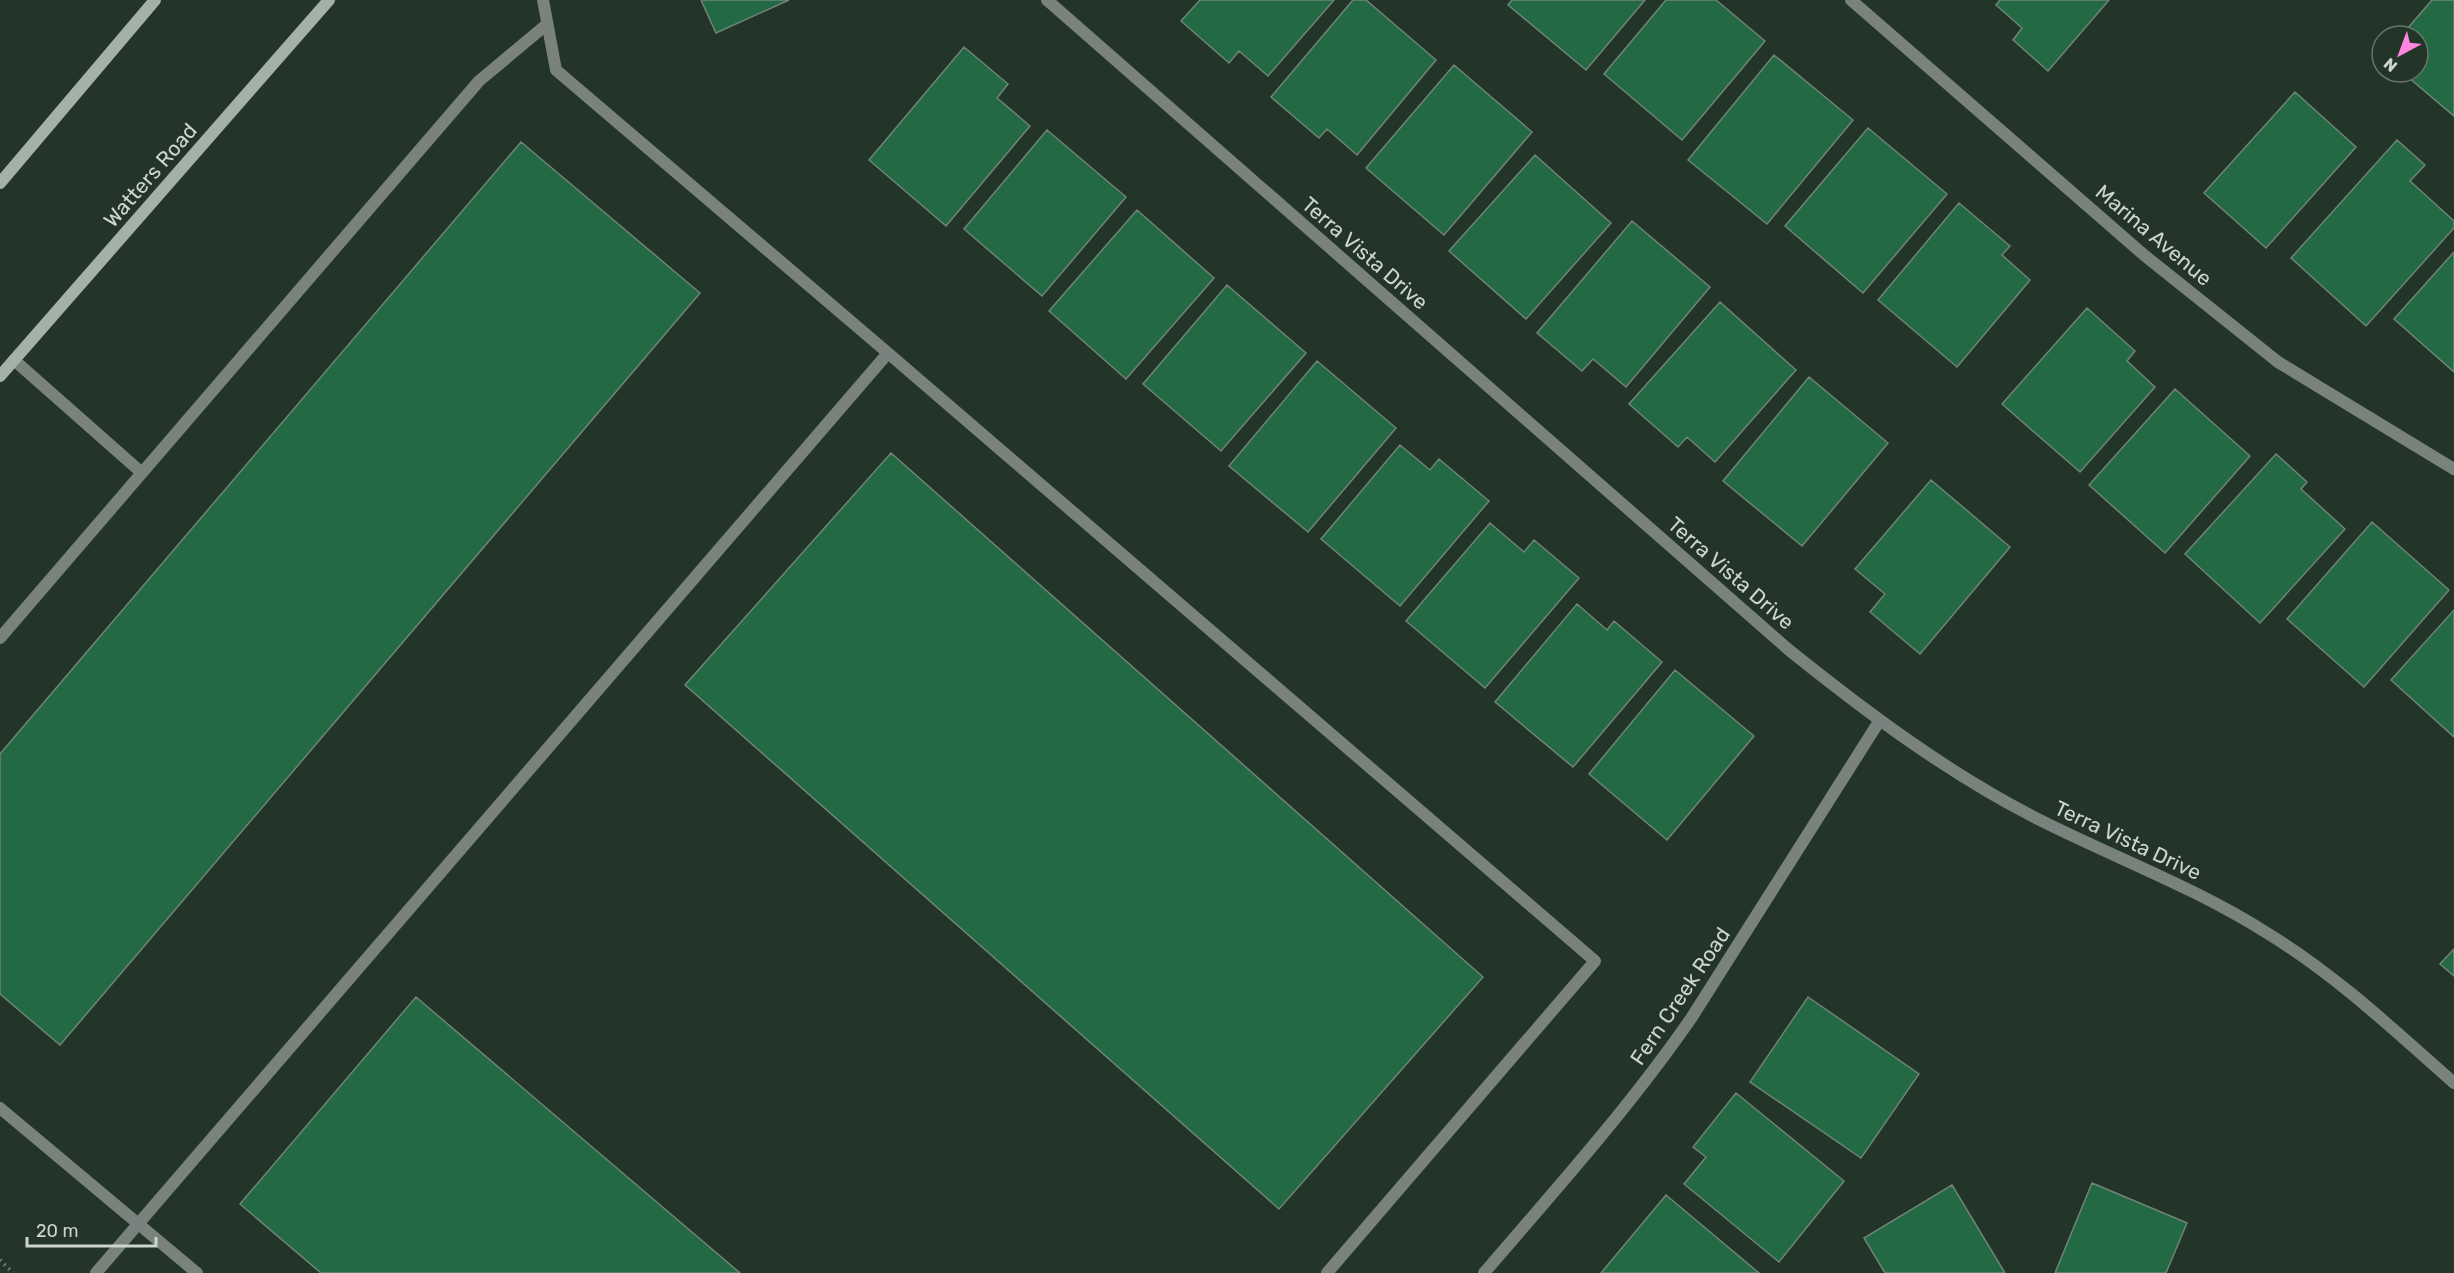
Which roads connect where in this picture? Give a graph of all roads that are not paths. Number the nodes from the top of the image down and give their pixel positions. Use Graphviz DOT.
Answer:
graph roads {
  1 [pos="155,0"];
  2 [pos="329,0"];
  3 [pos="543,0"];
  4 [pos="1047,0"];
  5 [pos="1851,0"];
  6 [pos="546,25"];
  7 [pos="0,183"];
  8 [pos="888,352"];
  9 [pos="14,360"];
  10 [pos="0,376"];
  11 [pos="2454,469"];
  12 [pos="142,473"];
  13 [pos="0,638"];
  14 [pos="1880,720"];
  15 [pos="2454,1083"];
  16 [pos="0,1108"];
  17 [pos="139,1223"];
  18 [pos="96,1273"];
  19 [pos="197,1273"];
  20 [pos="1327,1273"];
  21 [pos="1484,1273"];
  1 -- 7 [label="main road"];
  2 -- 9 [label="main road, Watters Road"];
  3 -- 6 [label="street"];
  4 -- 14 [label="street, Terra Vista Drive"];
  5 -- 11 [label="street, Marina Avenue"];
  6 -- 8 [label="street"];
  6 -- 12 [label="street"];
  8 -- 17 [label="street"];
  8 -- 20 [label="street"];
  9 -- 10 [label="main road, Watters Road"];
  9 -- 12 [label="street"];
  12 -- 13 [label="street"];
  14 -- 15 [label="street, Terra Vista Drive"];
  14 -- 21 [label="street, Fern Creek Road"];
  16 -- 17 [label="street"];
  17 -- 18 [label="street"];
  17 -- 19 [label="street"];
}
